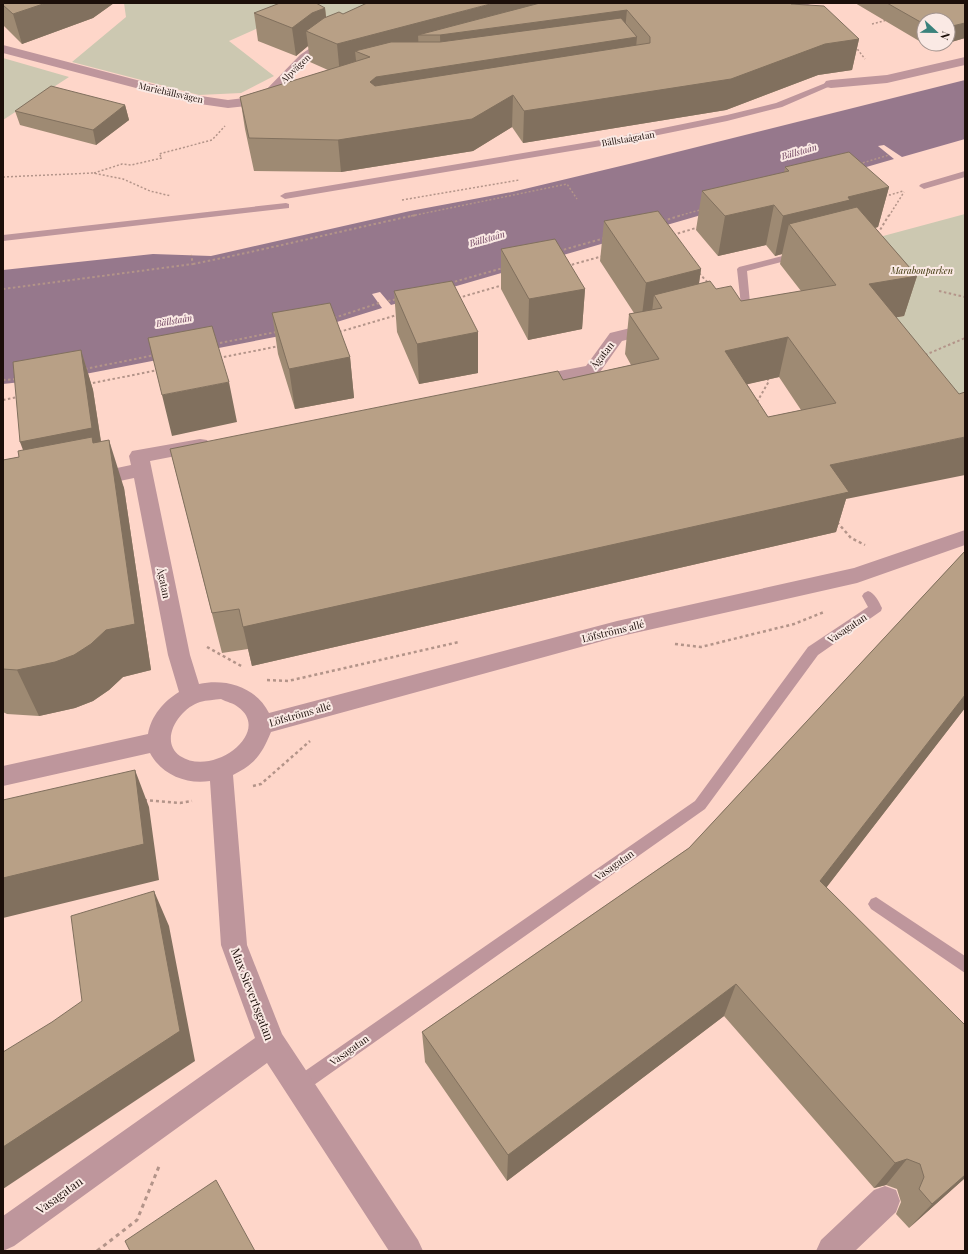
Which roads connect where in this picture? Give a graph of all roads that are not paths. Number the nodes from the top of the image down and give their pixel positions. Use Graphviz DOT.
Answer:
graph roads {
  1 [pos="808,3"];
  2 [pos="774,15"];
  3 [pos="789,15"];
  4 [pos="350,33"];
  5 [pos="3,49"];
  6 [pos="965,61"];
  7 [pos="831,84"];
  8 [pos="285,96"];
  9 [pos="262,102"];
  10 [pos="965,174"];
  11 [pos="924,186"];
  12 [pos="3,238"];
  13 [pos="808,252"];
  14 [pos="745,303"];
  15 [pos="725,308"];
  16 [pos="674,322"];
  17 [pos="514,386"];
  18 [pos="218,442"];
  19 [pos="141,470"];
  20 [pos="72,484"];
  21 [pos="965,537"];
  22 [pos="868,596"];
  23 [pos="191,695"];
  24 [pos="260,725"];
  25 [pos="159,741"];
  26 [pos="221,770"];
  27 [pos="3,776"];
  28 [pos="876,904"];
  29 [pos="965,965"];
  30 [pos="271,1042"];
  31 [pos="298,1086"];
  32 [pos="885,1201"];
  33 [pos="3,1235"];
  34 [pos="407,1251"];
  35 [pos="832,1251"];
  1 -- 3 [label="lane"];
  2 -- 3 [label="street"];
  4 -- 9 [label="street, Alpvägen"];
  5 -- 9 [label="street, Mariehällsvägen"];
  6 -- 7 [label="street, Bällstaågatan"];
  7 -- 12 [label="lane, Bällstaågatan"];
  8 -- 9 [label="street, Mariehällsvägen"];
  10 -- 11 [label="lane"];
  13 -- 14 [label="lane"];
  14 -- 15 [label="street"];
  16 -- 17 [label="street, Ågatan"];
  18 -- 19 [label="street, Ågatan"];
  19 -- 20 [label="street"];
  19 -- 23 [label="street, Ågatan"];
  21 -- 24 [label="street, Löfströms allé"];
  22 -- 31 [label="lane, Vasagatan"];
  23 -- 24 [label="street, Löfströms allé"];
  23 -- 25 [label="street, Löfströms allé"];
  24 -- 26 [label="street, Löfströms allé"];
  25 -- 26 [label="street, Löfströms allé"];
  25 -- 27 [label="street"];
  26 -- 30 [label="street, Max Sievertsgatan"];
  28 -- 29 [label="lane"];
  30 -- 31 [label="street, Max Sievertsgatan"];
  30 -- 33 [label="street, Vasagatan"];
  31 -- 34 [label="street, Max Sievertsgatan"];
  32 -- 35 [label="street"];
}
